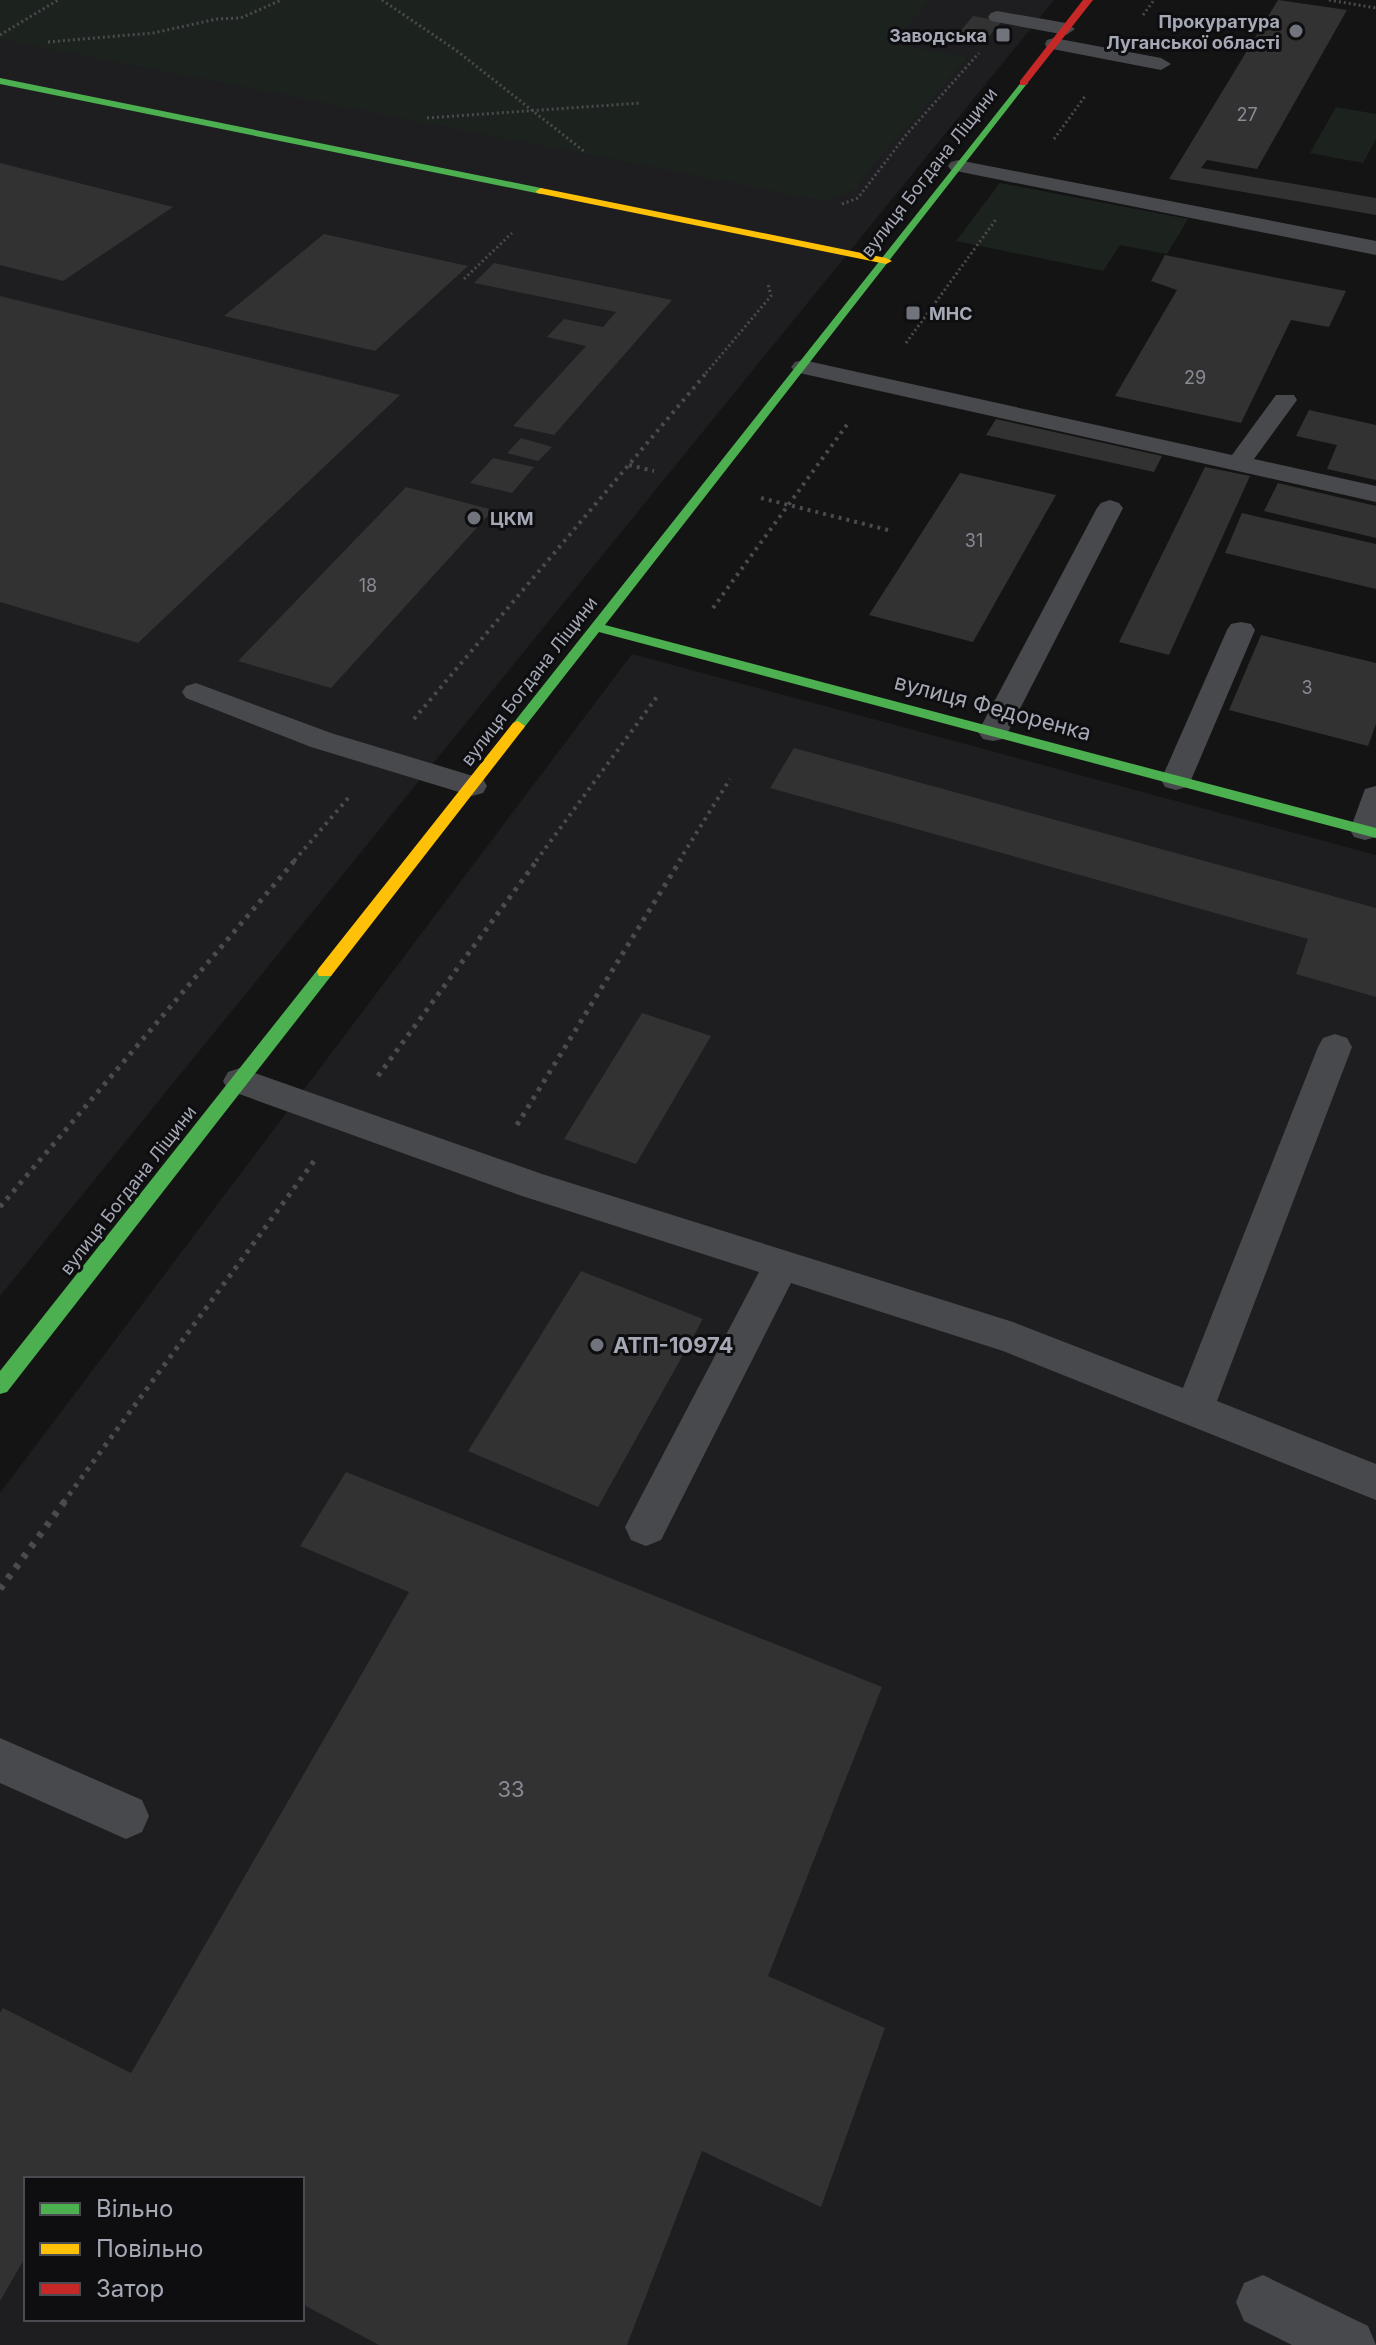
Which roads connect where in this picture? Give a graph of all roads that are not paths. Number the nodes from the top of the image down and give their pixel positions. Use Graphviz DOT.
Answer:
graph roads {
  1 [pos="1088,0"];
  2 [pos="1002,18"];
  3 [pos="1060,36"];
  4 [pos="1161,64"];
  5 [pos="0,81"];
  6 [pos="958,166"];
  7 [pos="1376,248"];
  8 [pos="886,261"];
  9 [pos="803,367"];
  10 [pos="1285,400"];
  11 [pos="1239,463"];
  12 [pos="1376,494"];
  13 [pos="1110,508"];
  14 [pos="598,627"];
  15 [pos="1241,630"];
  16 [pos="196,692"];
  17 [pos="993,732"];
  18 [pos="1176,780"];
  19 [pos="472,786"];
  20 [pos="1376,796"];
  21 [pos="1370,832"];
  22 [pos="1335,1047"];
  23 [pos="240,1081"];
  24 [pos="782,1264"];
  25 [pos="0,1386"];
  26 [pos="1194,1409"];
  27 [pos="1376,1482"];
  28 [pos="646,1527"];
  29 [pos="0,1760"];
  30 [pos="126,1816"];
  31 [pos="1263,2302"];
  32 [pos="1349,2345"];
  1 -- 3 [label="main road, вулиця Богдана Ліщини"];
  2 -- 3 [label="lane"];
  3 -- 4 [label="lane"];
  3 -- 6 [label="main road, вулиця Богдана Ліщини"];
  5 -- 8 [label="main road"];
  6 -- 7 [label="lane"];
  6 -- 8 [label="main road, вулиця Богдана Ліщини"];
  8 -- 9 [label="main road, вулиця Богдана Ліщини"];
  9 -- 11 [label="lane"];
  9 -- 14 [label="main road, вулиця Богдана Ліщини"];
  10 -- 11 [label="lane"];
  11 -- 12 [label="lane"];
  13 -- 17 [label="lane"];
  14 -- 17 [label="main road, вулиця Федоренка"];
  14 -- 19 [label="main road, вулиця Богдана Ліщини"];
  15 -- 18 [label="lane"];
  16 -- 19 [label="lane"];
  17 -- 18 [label="main road, вулиця Федоренка"];
  18 -- 21 [label="main road, вулиця Федоренка"];
  19 -- 23 [label="main road, вулиця Богдана Ліщини"];
  20 -- 21 [label="lane"];
  22 -- 26 [label="lane"];
  23 -- 24 [label="lane"];
  23 -- 25 [label="main road, вулиця Богдана Ліщини"];
  24 -- 26 [label="lane"];
  24 -- 28 [label="lane"];
  26 -- 27 [label="lane"];
  29 -- 30 [label="lane"];
  31 -- 32 [label="lane"];
}
